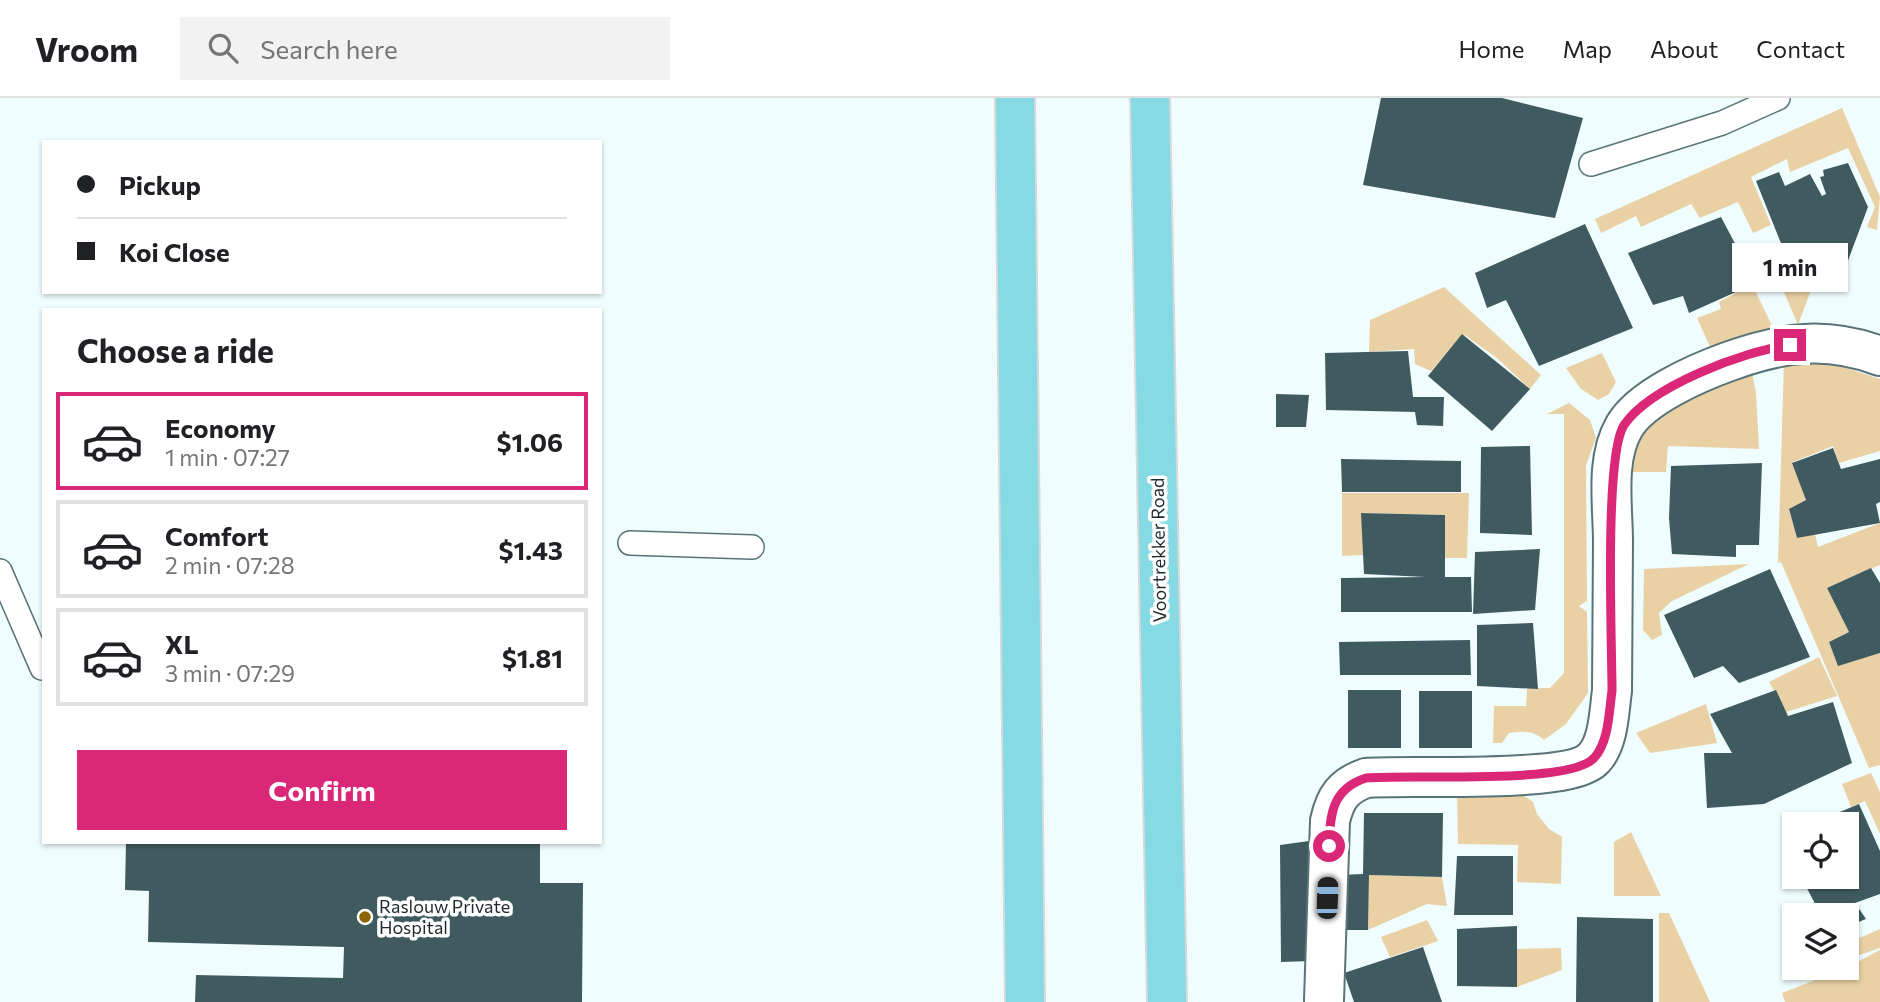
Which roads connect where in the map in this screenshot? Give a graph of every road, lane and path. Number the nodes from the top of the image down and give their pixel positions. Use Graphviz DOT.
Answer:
graph roads {
  1 [pos="1015,98"];
  2 [pos="1150,98"];
  3 [pos="1778,98"];
  4 [pos="1591,164"];
  5 [pos="1880,356"];
  6 [pos="630,543"];
  7 [pos="752,547"];
  8 [pos="0,572"];
  9 [pos="42,668"];
  10 [pos="1324,1000"];
  11 [pos="1025,1002"];
  12 [pos="1167,1002"];
  1 -- 11 [label="main road"];
  2 -- 12 [label="main road, Voortrekker Road"];
  3 -- 4 [label="lane"];
  5 -- 10 [label="street"];
  6 -- 7 [label="lane"];
  8 -- 9 [label="lane"];
}
